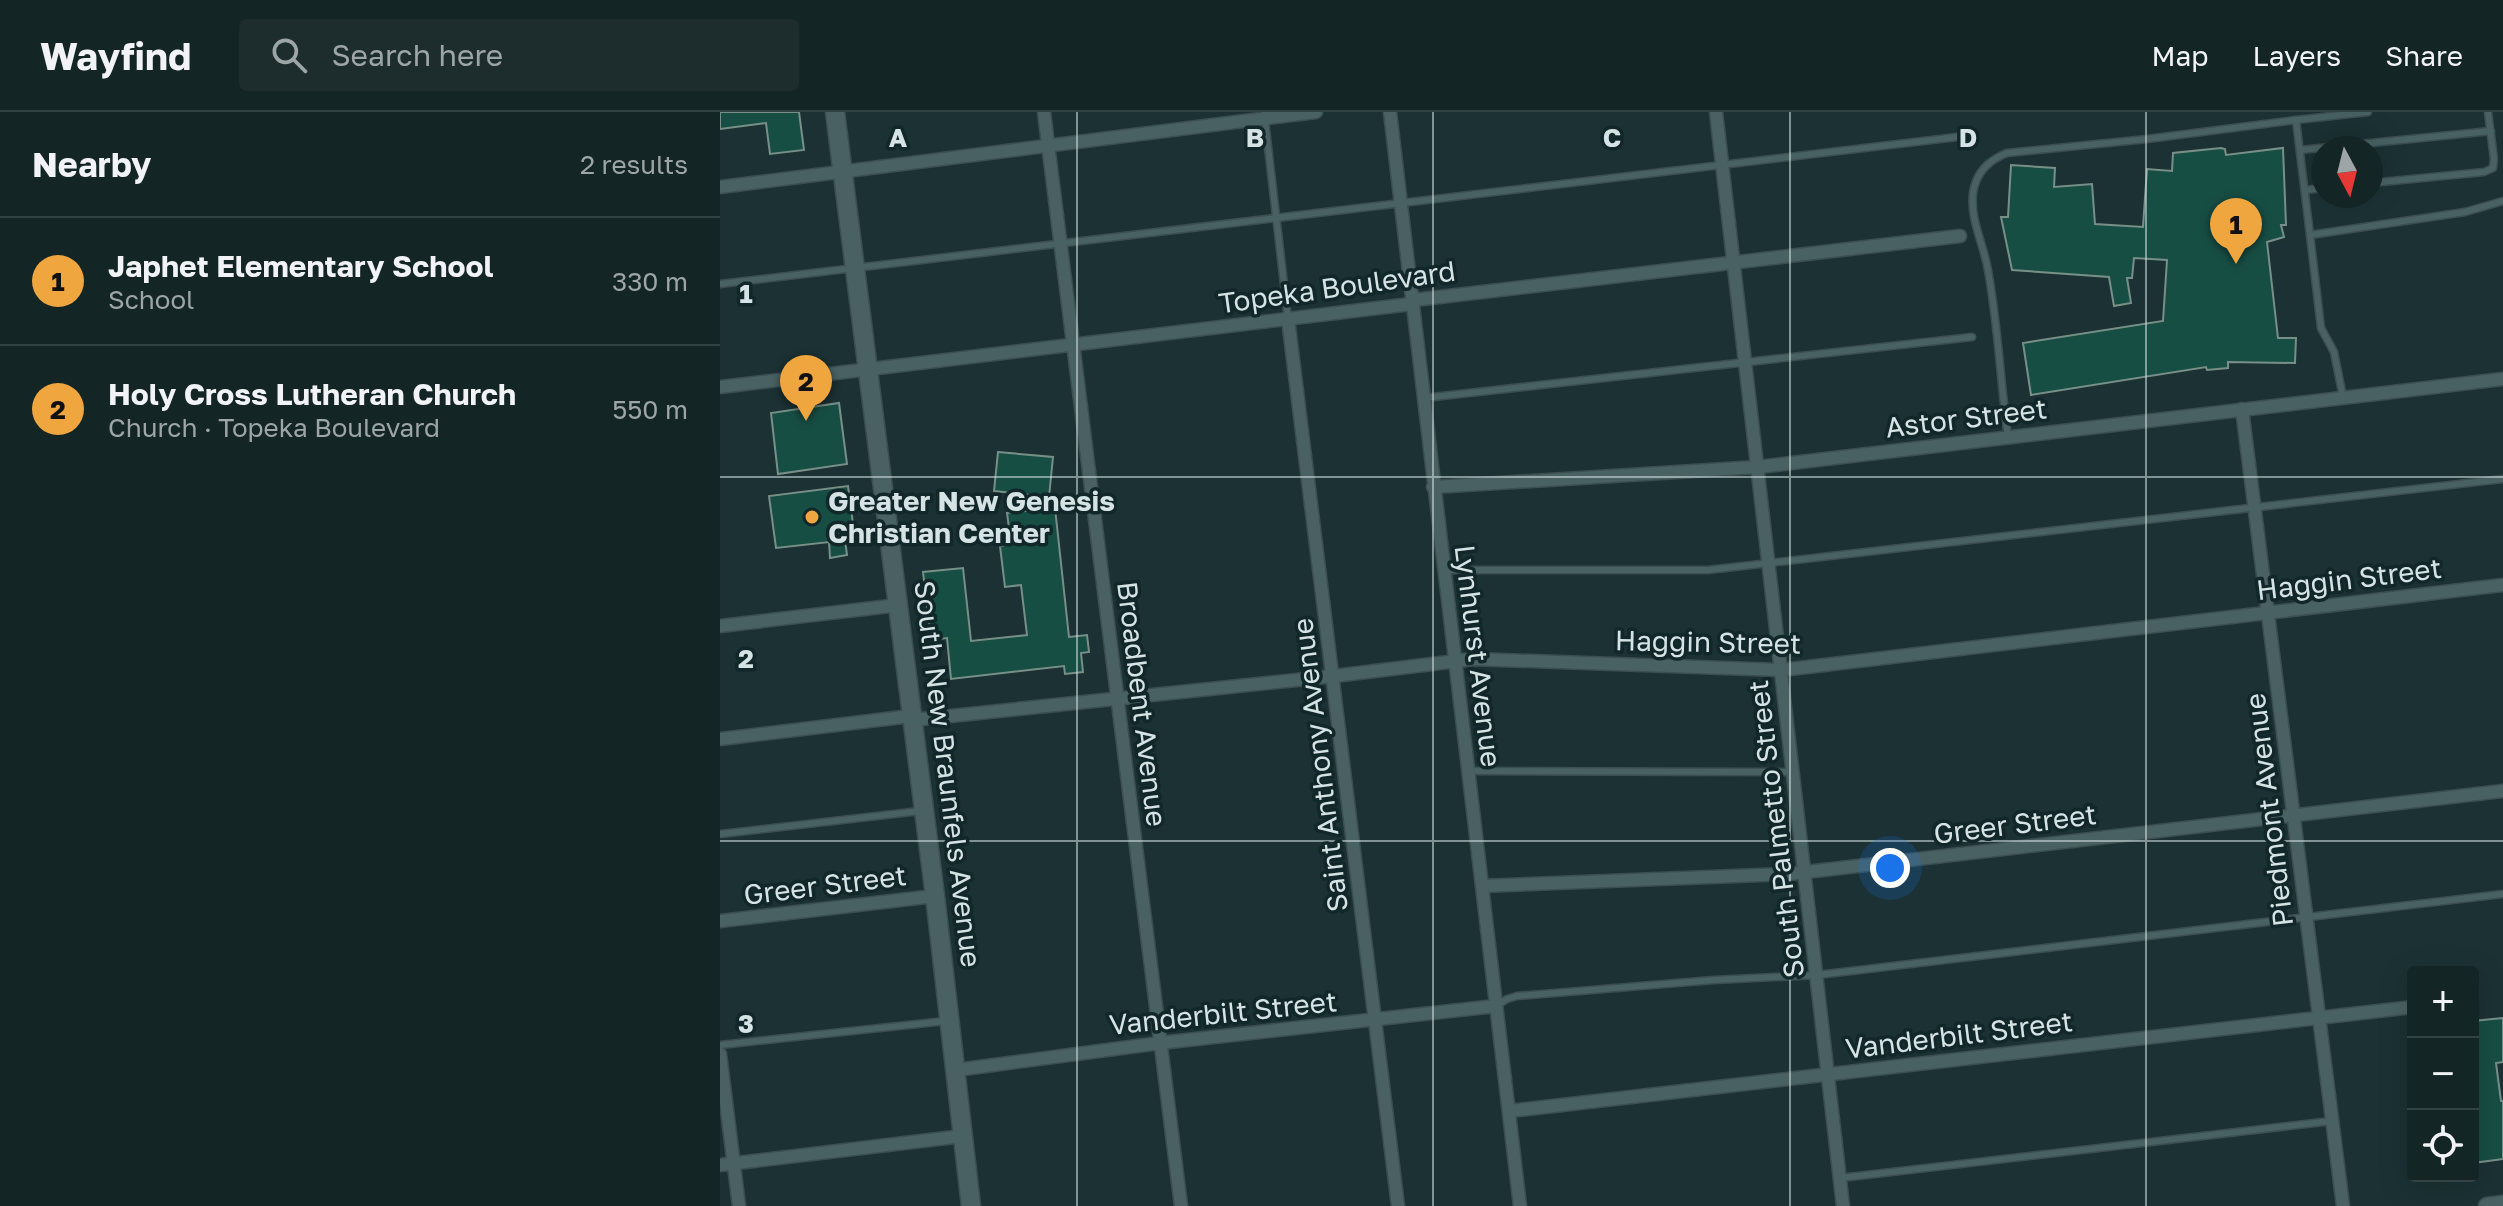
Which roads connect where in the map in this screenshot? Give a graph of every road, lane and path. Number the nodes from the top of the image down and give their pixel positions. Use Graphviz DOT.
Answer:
graph roads {
  1 [pos="835,112"];
  2 [pos="1044,112"];
  3 [pos="1316,112"];
  4 [pos="1390,112"];
  5 [pos="1716,112"];
  6 [pos="2368,112"];
  7 [pos="2488,112"];
  8 [pos="1264,115"];
  9 [pos="2296,120"];
  10 [pos="2491,131"];
  11 [pos="1957,137"];
  12 [pos="1048,146"];
  13 [pos="2300,150"];
  14 [pos="1723,166"];
  15 [pos="841,173"];
  16 [pos="2383,182"];
  17 [pos="720,187"];
  18 [pos="2311,189"];
  19 [pos="2305,190"];
  20 [pos="2503,201"];
  21 [pos="1402,203"];
  22 [pos="1276,218"];
  23 [pos="2310,235"];
  24 [pos="1960,236"];
  25 [pos="1060,244"];
  26 [pos="1734,262"];
  27 [pos="854,268"];
  28 [pos="720,284"];
  29 [pos="1414,300"];
  30 [pos="1288,319"];
  31 [pos="1972,337"];
  32 [pos="1072,345"];
  33 [pos="1746,362"];
  34 [pos="867,369"];
  35 [pos="2503,379"];
  36 [pos="720,387"];
  37 [pos="2343,397"];
  38 [pos="1424,398"];
  39 [pos="2242,409"];
  40 [pos="2008,437"];
  41 [pos="1758,467"];
  42 [pos="2503,479"];
  43 [pos="1433,487"];
  44 [pos="2255,508"];
  45 [pos="1769,564"];
  46 [pos="1444,570"];
  47 [pos="2503,585"];
  48 [pos="899,605"];
  49 [pos="2269,613"];
  50 [pos="720,626"];
  51 [pos="1455,661"];
  52 [pos="1782,670"];
  53 [pos="1334,676"];
  54 [pos="1118,697"];
  55 [pos="912,718"];
  56 [pos="720,739"];
  57 [pos="1469,771"];
  58 [pos="1794,772"];
  59 [pos="2503,791"];
  60 [pos="924,810"];
  61 [pos="2294,816"];
  62 [pos="720,834"];
  63 [pos="1805,872"];
  64 [pos="1482,886"];
  65 [pos="2503,894"];
  66 [pos="935,896"];
  67 [pos="2306,919"];
  68 [pos="720,921"];
  69 [pos="1817,975"];
  70 [pos="1496,1006"];
  71 [pos="2407,1008"];
  72 [pos="2318,1018"];
  73 [pos="1375,1020"];
  74 [pos="950,1021"];
  75 [pos="1160,1043"];
  76 [pos="720,1045"];
  77 [pos="720,1054"];
  78 [pos="956,1070"];
  79 [pos="1828,1075"];
  80 [pos="1510,1111"];
  81 [pos="2332,1121"];
  82 [pos="963,1136"];
  83 [pos="727,1164"];
  84 [pos="1840,1178"];
  85 [pos="2503,1204"];
  86 [pos="739,1206"];
  87 [pos="971,1206"];
  88 [pos="1181,1206"];
  89 [pos="1398,1206"];
  90 [pos="1520,1206"];
  91 [pos="1843,1206"];
  92 [pos="2343,1206"];
  93 [pos="2487,1206"];
  1 -- 15 [label="main road, South New Braunfels Avenue"];
  2 -- 12 [label="street, Broadbent Avenue"];
  3 -- 8 [label="street"];
  4 -- 21 [label="street, Lynhurst Avenue"];
  5 -- 14 [label="street, South Palmetto Street"];
  6 -- 9 [label="lane"];
  7 -- 10 [label="lane"];
  8 -- 12 [label="street"];
  8 -- 22 [label="lane"];
  9 -- 13 [label="lane"];
  9 -- 40 [label="lane"];
  10 -- 13 [label="lane"];
  10 -- 16 [label="lane"];
  11 -- 14 [label="lane"];
  12 -- 15 [label="street"];
  12 -- 25 [label="street, Broadbent Avenue"];
  13 -- 19 [label="lane"];
  14 -- 21 [label="lane"];
  14 -- 26 [label="street, South Palmetto Street"];
  15 -- 17 [label="street"];
  15 -- 27 [label="main road, South New Braunfels Avenue"];
  18 -- 19 [label="lane"];
  19 -- 23 [label="lane"];
  20 -- 23 [label="lane"];
  21 -- 22 [label="lane"];
  21 -- 29 [label="street, Lynhurst Avenue"];
  22 -- 25 [label="lane"];
  22 -- 30 [label="lane"];
  23 -- 37 [label="lane"];
  24 -- 26 [label="street, Topeka Boulevard"];
  25 -- 27 [label="lane"];
  25 -- 32 [label="street, Broadbent Avenue"];
  26 -- 29 [label="street, Topeka Boulevard"];
  26 -- 33 [label="street, South Palmetto Street"];
  27 -- 28 [label="lane"];
  27 -- 34 [label="main road, South New Braunfels Avenue"];
  29 -- 30 [label="street, Topeka Boulevard"];
  29 -- 38 [label="street, Lynhurst Avenue"];
  30 -- 32 [label="street, Topeka Boulevard"];
  30 -- 53 [label="street, Saint Anthony Avenue"];
  31 -- 33 [label="lane"];
  32 -- 34 [label="street, Topeka Boulevard"];
  32 -- 54 [label="street, Broadbent Avenue"];
  33 -- 38 [label="lane"];
  33 -- 41 [label="street, South Palmetto Street"];
  34 -- 36 [label="street, Topeka Boulevard"];
  34 -- 48 [label="main road, South New Braunfels Avenue"];
  35 -- 37 [label="street, Astor Street"];
  37 -- 39 [label="street, Astor Street"];
  38 -- 43 [label="street, Lynhurst Avenue"];
  39 -- 40 [label="street, Astor Street"];
  39 -- 44 [label="street, Piedmont Avenue"];
  40 -- 41 [label="street, Astor Street"];
  41 -- 43 [label="street, Astor Street"];
  41 -- 45 [label="street, South Palmetto Street"];
  42 -- 44 [label="lane"];
  43 -- 46 [label="street, Lynhurst Avenue"];
  44 -- 45 [label="lane"];
  44 -- 49 [label="street, Piedmont Avenue"];
  45 -- 46 [label="lane"];
  45 -- 52 [label="street, South Palmetto Street"];
  46 -- 51 [label="street, Lynhurst Avenue"];
  47 -- 49 [label="street, Haggin Street"];
  48 -- 50 [label="street"];
  48 -- 55 [label="main road, South New Braunfels Avenue"];
  49 -- 52 [label="street, Haggin Street"];
  49 -- 61 [label="street, Piedmont Avenue"];
  51 -- 52 [label="street, Haggin Street"];
  51 -- 53 [label="street, Haggin Street"];
  51 -- 57 [label="street, Lynhurst Avenue"];
  52 -- 58 [label="street, South Palmetto Street"];
  53 -- 54 [label="street, Haggin Street"];
  53 -- 73 [label="street, Saint Anthony Avenue"];
  54 -- 55 [label="street, Haggin Street"];
  54 -- 75 [label="street, Broadbent Avenue"];
  55 -- 56 [label="street, Haggin Street"];
  55 -- 60 [label="main road, South New Braunfels Avenue"];
  57 -- 58 [label="lane"];
  57 -- 64 [label="street, Lynhurst Avenue"];
  58 -- 63 [label="street, South Palmetto Street"];
  59 -- 61 [label="street, Greer Street"];
  60 -- 62 [label="lane"];
  60 -- 66 [label="main road, South New Braunfels Avenue"];
  61 -- 63 [label="street, Greer Street"];
  61 -- 67 [label="street, Piedmont Avenue"];
  63 -- 64 [label="street, Greer Street"];
  63 -- 69 [label="street, South Palmetto Street"];
  64 -- 70 [label="street, Lynhurst Avenue"];
  65 -- 67 [label="lane"];
  66 -- 68 [label="street, Greer Street"];
  66 -- 74 [label="main road, South New Braunfels Avenue"];
  67 -- 69 [label="lane"];
  67 -- 72 [label="street, Piedmont Avenue"];
  69 -- 70 [label="lane"];
  69 -- 79 [label="street, South Palmetto Street"];
  70 -- 73 [label="street, Vanderbilt Street"];
  70 -- 80 [label="street, Lynhurst Avenue"];
  71 -- 72 [label="street, Vanderbilt Street"];
  72 -- 79 [label="street, Vanderbilt Street"];
  72 -- 81 [label="street, Piedmont Avenue"];
  73 -- 75 [label="street, Vanderbilt Street"];
  73 -- 89 [label="street, Saint Anthony Avenue"];
  74 -- 76 [label="lane"];
  74 -- 78 [label="main road, South New Braunfels Avenue"];
  75 -- 78 [label="street, Vanderbilt Street"];
  75 -- 88 [label="street, Broadbent Avenue"];
  77 -- 83 [label="street"];
  78 -- 82 [label="main road, South New Braunfels Avenue"];
  79 -- 80 [label="street, Vanderbilt Street"];
  79 -- 84 [label="street, South Palmetto Street"];
  80 -- 90 [label="street, Lynhurst Avenue"];
  81 -- 84 [label="lane"];
  81 -- 92 [label="street, Piedmont Avenue"];
  82 -- 83 [label="street"];
  82 -- 87 [label="main road, South New Braunfels Avenue"];
  83 -- 86 [label="street"];
  84 -- 91 [label="street, South Palmetto Street"];
  85 -- 93 [label="street"];
}
